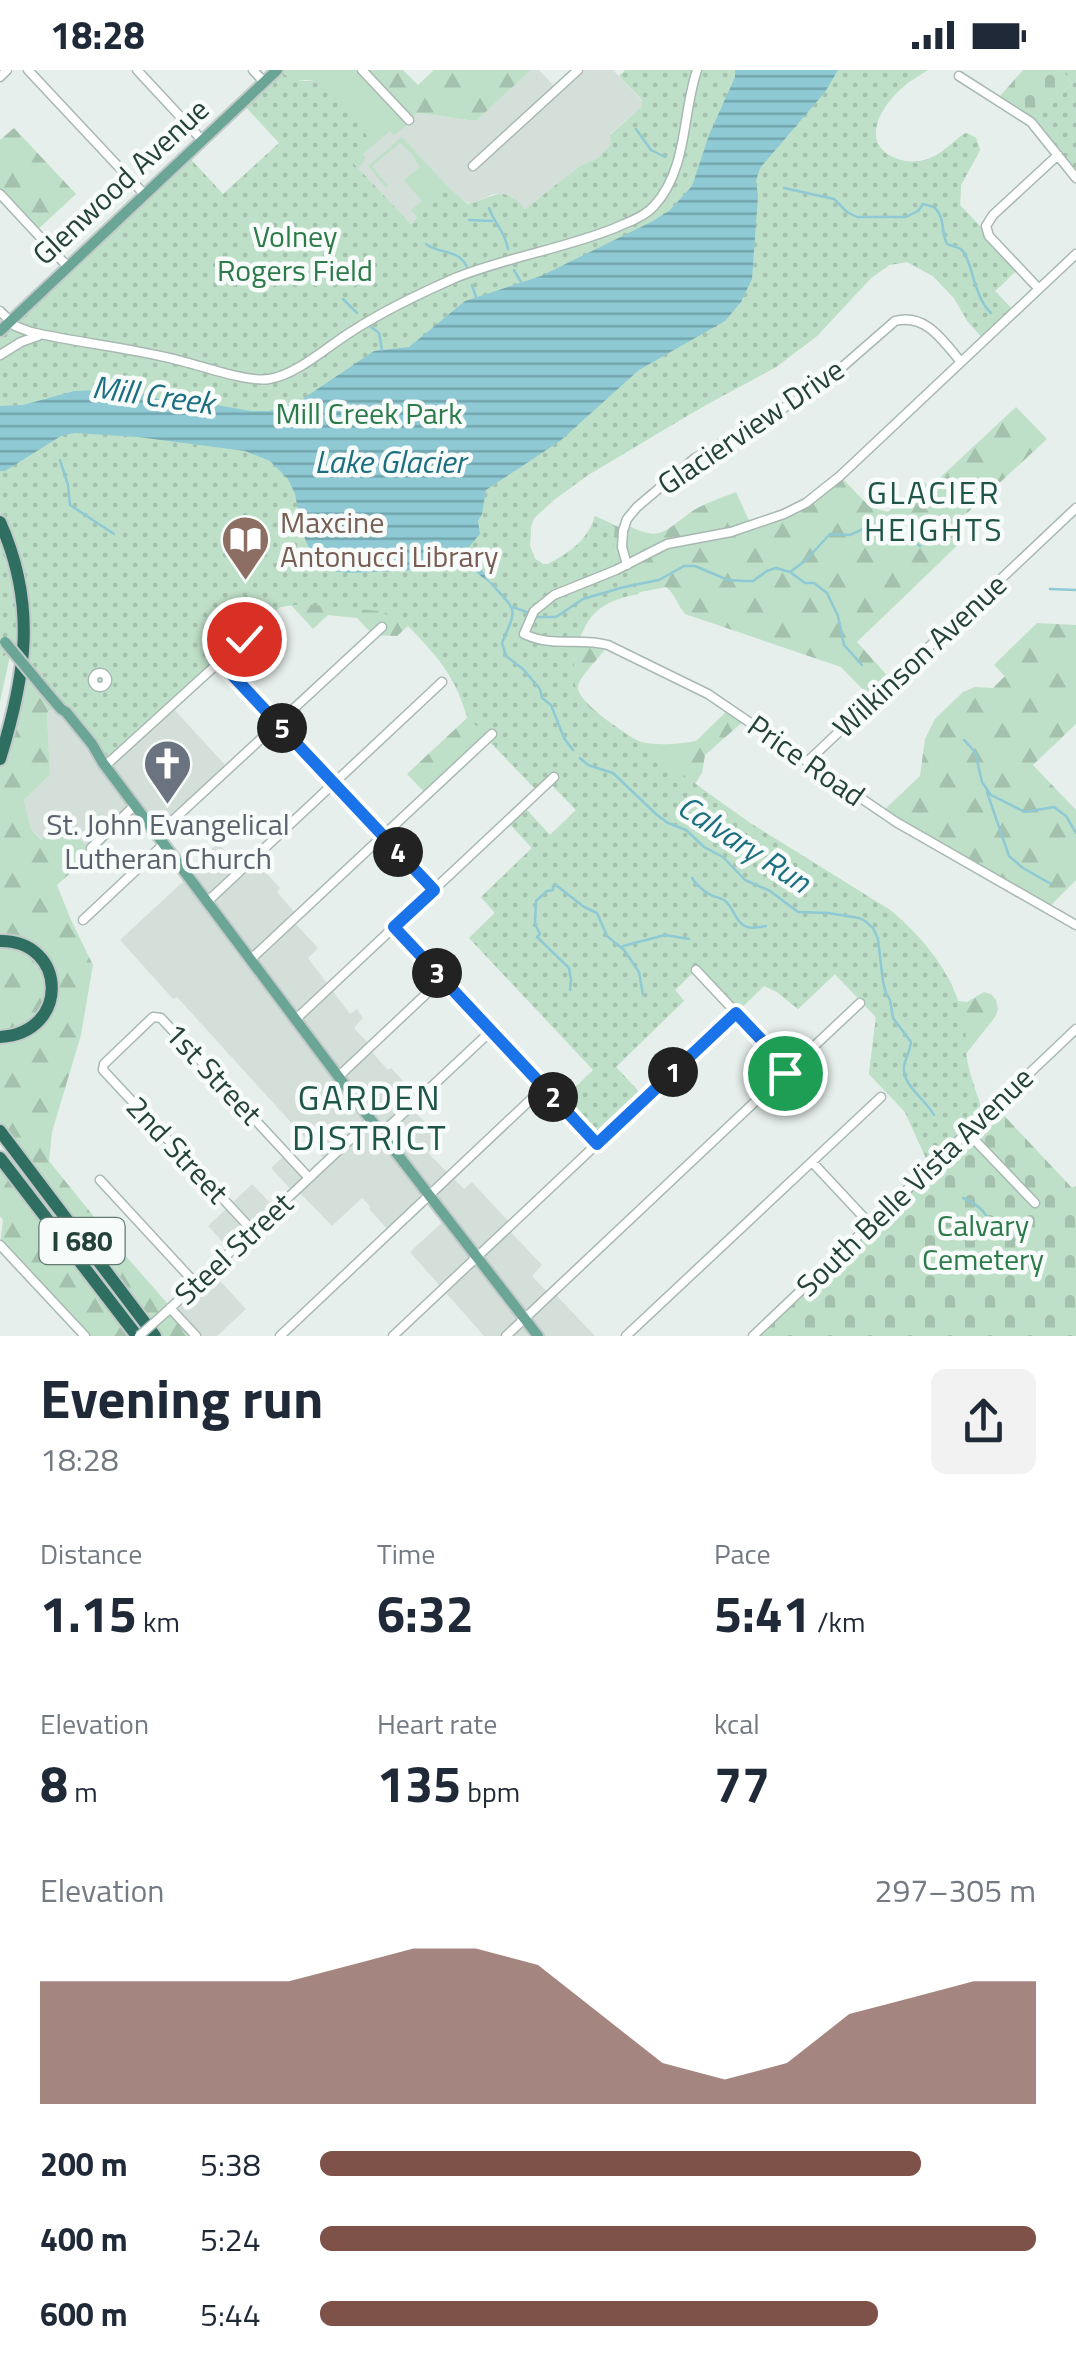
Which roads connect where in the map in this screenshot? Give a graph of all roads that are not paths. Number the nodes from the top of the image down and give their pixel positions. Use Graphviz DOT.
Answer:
graph roads {
  1 [pos="8,70"];
  2 [pos="28,70"];
  3 [pos="137,70"];
  4 [pos="254,70"];
  5 [pos="277,70"];
  6 [pos="362,70"];
  7 [pos="578,70"];
  8 [pos="697,70"];
  9 [pos="959,76"];
  10 [pos="0,77"];
  11 [pos="264,82"];
  12 [pos="409,120"];
  13 [pos="202,140"];
  14 [pos="1058,155"];
  15 [pos="473,166"];
  16 [pos="1076,178"];
  17 [pos="0,194"];
  18 [pos="145,196"];
  19 [pos="1076,254"];
  20 [pos="68,267"];
  21 [pos="1039,288"];
  22 [pos="0,311"];
  23 [pos="10,322"];
  24 [pos="0,331"];
  25 [pos="38,336"];
  26 [pos="0,355"];
  27 [pos="962,362"];
  28 [pos="1076,508"];
  29 [pos="0,522"];
  30 [pos="627,565"];
  31 [pos="271,615"];
  32 [pos="382,626"];
  33 [pos="0,636"];
  34 [pos="220,662"];
  35 [pos="442,682"];
  36 [pos="278,724"];
  37 [pos="492,734"];
  38 [pos="0,759"];
  39 [pos="808,762"];
  40 [pos="106,766"];
  41 [pos="554,777"];
  42 [pos="334,783"];
  43 [pos="135,805"];
  44 [pos="383,836"];
  45 [pos="161,840"];
  46 [pos="92,848"];
  47 [pos="434,890"];
  48 [pos="208,901"];
  49 [pos="83,920"];
  50 [pos="1076,925"];
  51 [pos="394,927"];
  52 [pos="0,941"];
  53 [pos="252,959"];
  54 [pos="696,970"];
  55 [pos="442,979"];
  56 [pos="860,1003"];
  57 [pos="736,1013"];
  58 [pos="296,1018"];
  59 [pos="1076,1029"];
  60 [pos="491,1030"];
  61 [pos="0,1036"];
  62 [pos="103,1067"];
  63 [pos="789,1069"];
  64 [pos="339,1076"];
  65 [pos="544,1087"];
  66 [pos="881,1097"];
  67 [pos="372,1120"];
  68 [pos="0,1132"];
  69 [pos="968,1132"];
  70 [pos="382,1133"];
  71 [pos="597,1144"];
  72 [pos="0,1158"];
  73 [pos="812,1162"];
  74 [pos="309,1178"];
  75 [pos="100,1180"];
  76 [pos="430,1195"];
  77 [pos="1035,1203"];
  78 [pos="870,1224"];
  79 [pos="253,1230"];
  80 [pos="0,1244"];
  81 [pos="477,1256"];
  82 [pos="196,1284"];
  83 [pos="168,1310"];
  84 [pos="525,1318"];
  85 [pos="85,1336"];
  86 [pos="138,1336"];
  87 [pos="155,1336"];
  88 [pos="196,1336"];
  89 [pos="280,1336"];
  90 [pos="393,1336"];
  91 [pos="506,1336"];
  92 [pos="538,1336"];
  93 [pos="626,1336"];
  94 [pos="753,1336"];
  1 -- 10 [label="street"];
  2 -- 18 [label="street"];
  3 -- 13 [label="street"];
  4 -- 11 [label="street"];
  5 -- 11 [label="main road, Glenwood Avenue"];
  6 -- 12 [label="street"];
  7 -- 15 [label="street"];
  8 -- 23 [label="street"];
  9 -- 14 [label="street"];
  11 -- 13 [label="main road, Glenwood Avenue"];
  13 -- 18 [label="main road, Glenwood Avenue"];
  14 -- 16 [label="street"];
  14 -- 21 [label="street"];
  17 -- 20 [label="street"];
  18 -- 20 [label="main road, Glenwood Avenue"];
  19 -- 21 [label="street"];
  20 -- 23 [label="main road, Glenwood Avenue"];
  21 -- 27 [label="street"];
  22 -- 23 [label="street"];
  23 -- 24 [label="main road, Glenwood Avenue"];
  25 -- 26 [label="street"];
  27 -- 30 [label="street"];
  27 -- 30 [label="street, Glacierview Drive"];
  28 -- 39 [label="street, Wilkinson Avenue"];
  29 -- 38 [label="highway"];
  30 -- 39 [label="street, Price Road"];
  31 -- 34 [label="street"];
  32 -- 36 [label="street"];
  33 -- 40 [label="main road, bridge"];
  34 -- 36 [label="street"];
  34 -- 40 [label="street"];
  35 -- 42 [label="street"];
  36 -- 42 [label="street"];
  36 -- 45 [label="street"];
  37 -- 44 [label="street"];
  39 -- 50 [label="street, Price Road"];
  40 -- 43 [label="main road"];
  41 -- 47 [label="street"];
  42 -- 44 [label="street"];
  42 -- 48 [label="street"];
  43 -- 45 [label="main road"];
  43 -- 46 [label="street"];
  44 -- 47 [label="street"];
  44 -- 53 [label="street"];
  45 -- 48 [label="main road"];
  45 -- 49 [label="street"];
  47 -- 51 [label="street"];
  48 -- 53 [label="main road"];
  51 -- 55 [label="street"];
  51 -- 58 [label="street"];
  52 -- 61 [label="highway"];
  53 -- 58 [label="main road"];
  54 -- 57 [label="street"];
  55 -- 60 [label="street"];
  55 -- 64 [label="street"];
  56 -- 63 [label="street"];
  57 -- 63 [label="street"];
  57 -- 71 [label="street"];
  58 -- 64 [label="main road"];
  59 -- 69 [label="street, South Belle Vista Avenue"];
  60 -- 65 [label="street"];
  60 -- 70 [label="street"];
  62 -- 74 [label="street, 1st Street"];
  62 -- 79 [label="street, 2nd Street"];
  63 -- 84 [label="street"];
  64 -- 67 [label="main road"];
  65 -- 71 [label="street"];
  65 -- 76 [label="street"];
  66 -- 73 [label="street"];
  67 -- 70 [label="main road"];
  67 -- 74 [label="street, Steel Street"];
  68 -- 87 [label="highway, I 680"];
  69 -- 77 [label="street"];
  69 -- 78 [label="street, South Belle Vista Avenue"];
  70 -- 76 [label="main road"];
  71 -- 81 [label="street"];
  72 -- 86 [label="highway, I 680"];
  73 -- 78 [label="street"];
  73 -- 93 [label="street"];
  74 -- 79 [label="street, Steel Street"];
  75 -- 82 [label="street"];
  76 -- 81 [label="main road"];
  76 -- 89 [label="street"];
  78 -- 94 [label="street, South Belle Vista Avenue"];
  79 -- 82 [label="street, Steel Street"];
  80 -- 85 [label="street"];
  81 -- 84 [label="main road"];
  81 -- 90 [label="street"];
  82 -- 83 [label="street, Steel Street"];
  83 -- 86 [label="street, Steel Street, bridge"];
  83 -- 88 [label="street"];
  84 -- 91 [label="street"];
  84 -- 92 [label="main road"];
}
